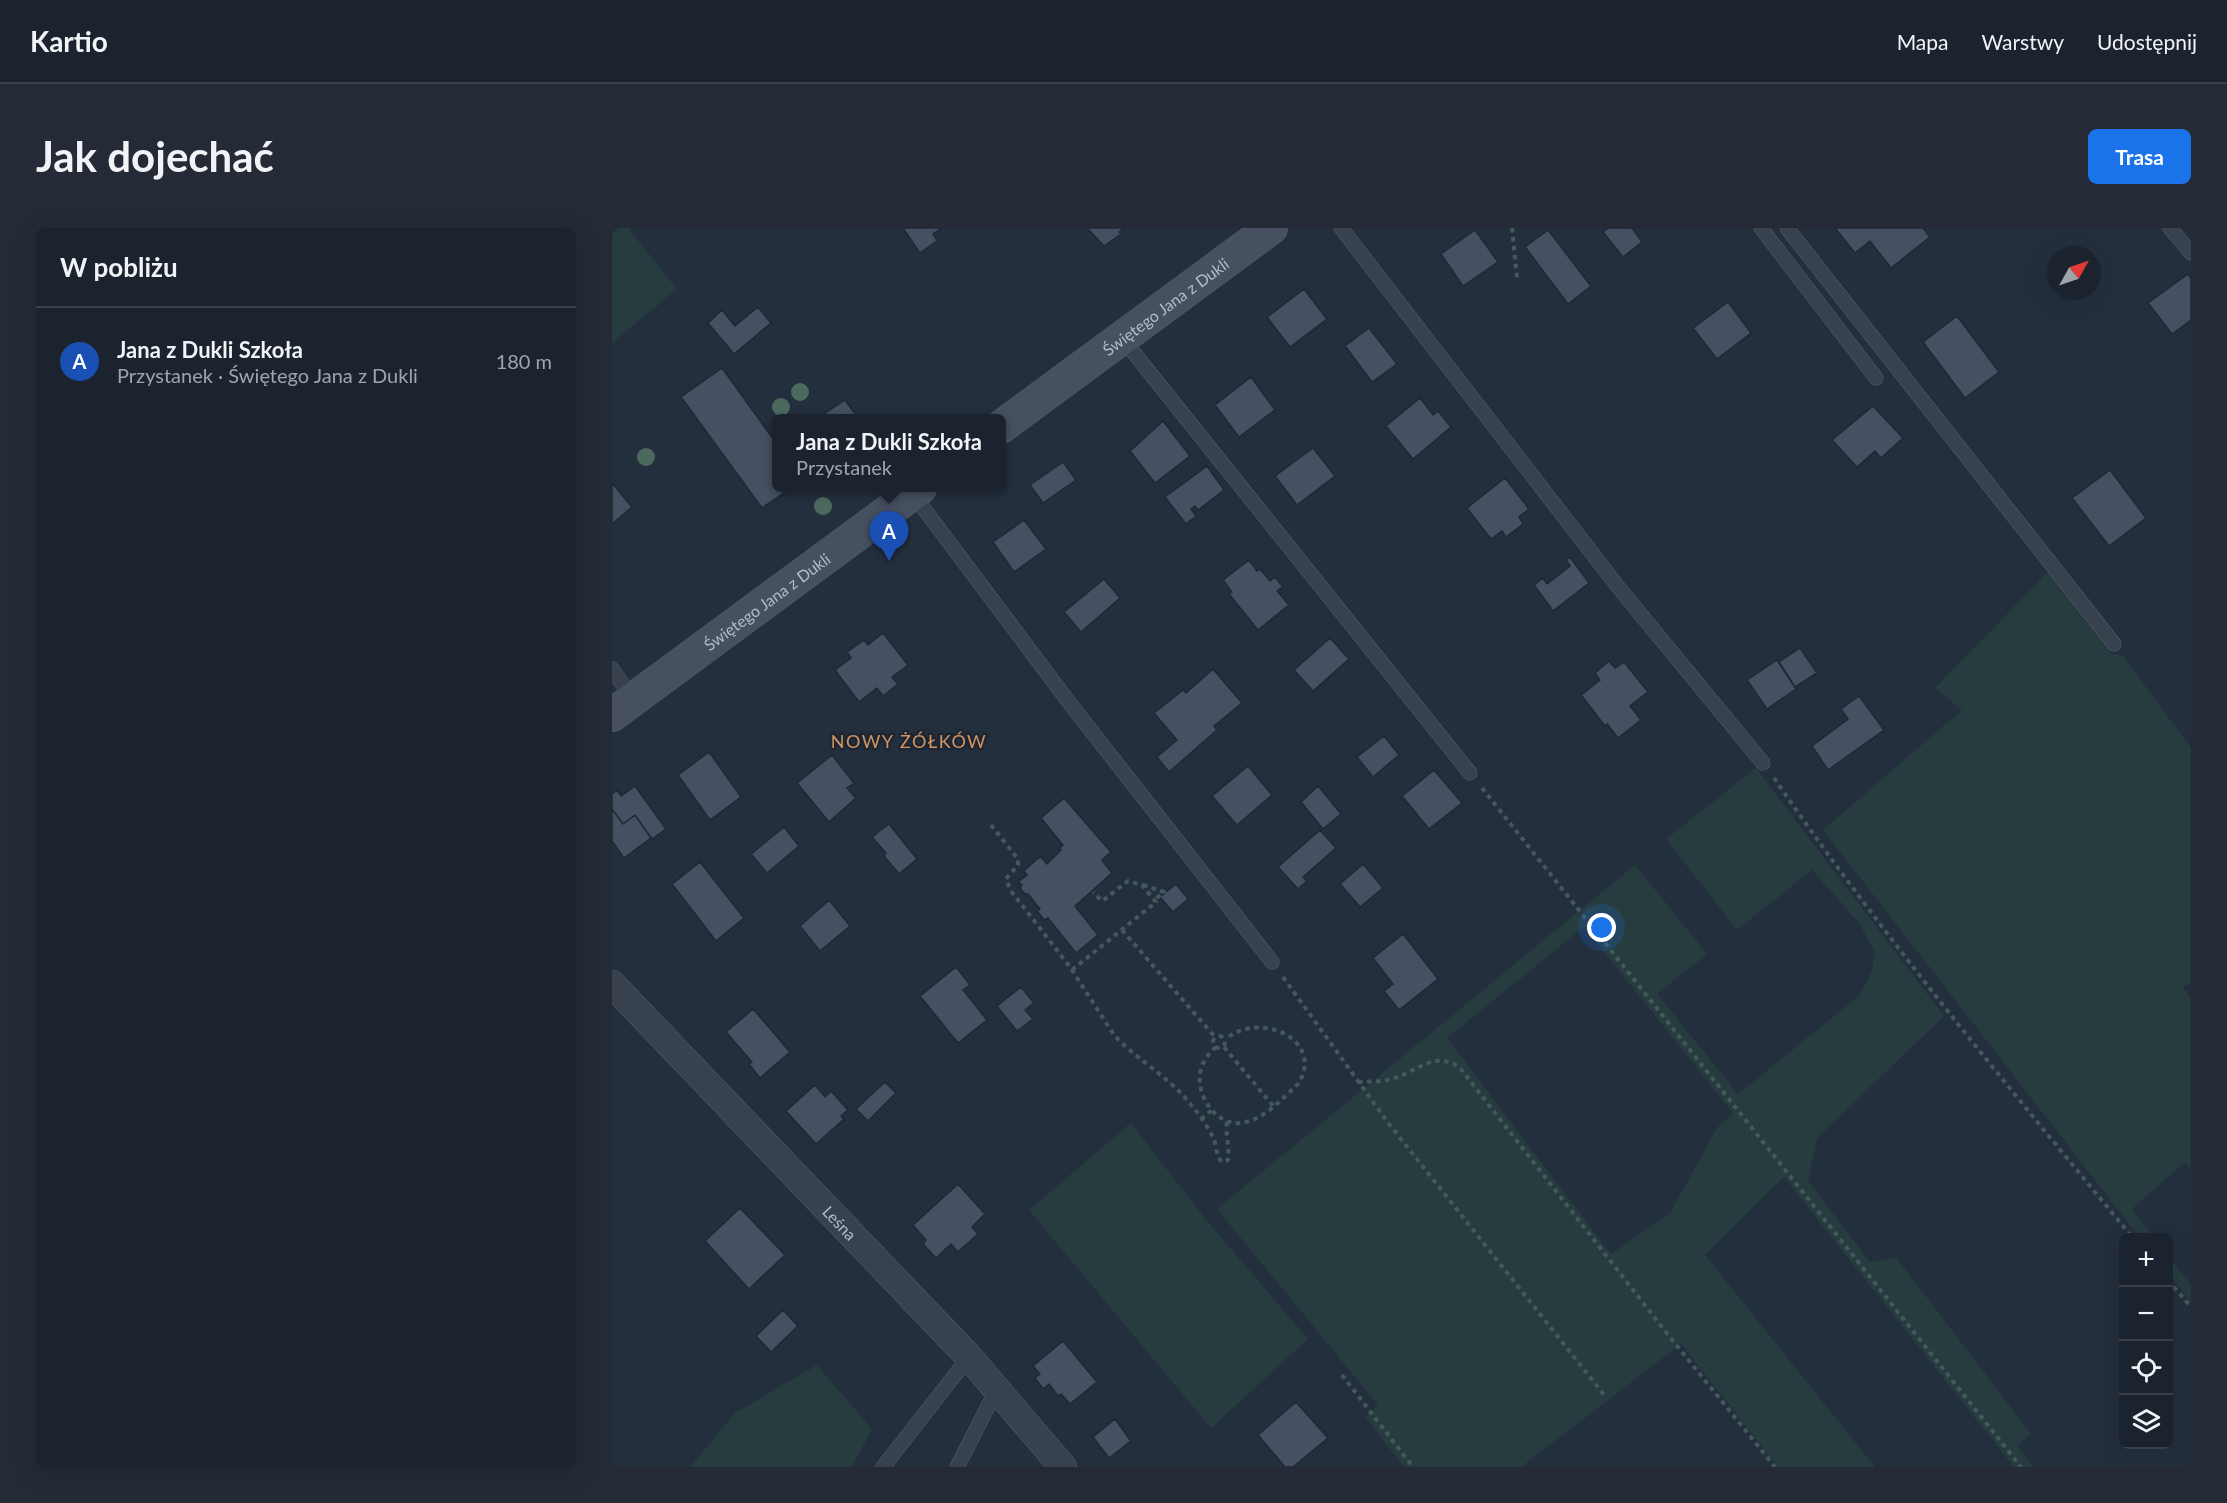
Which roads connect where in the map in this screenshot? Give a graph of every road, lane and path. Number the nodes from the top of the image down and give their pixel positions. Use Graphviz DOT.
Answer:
graph roads {
  1 [pos="1271,228"];
  2 [pos="1341,228"];
  3 [pos="1512,228"];
  4 [pos="1761,228"];
  5 [pos="1787,228"];
  6 [pos="2170,228"];
  7 [pos="2191,253"];
  8 [pos="1517,278"];
  9 [pos="1122,338"];
  10 [pos="1876,378"];
  11 [pos="1006,424"];
  12 [pos="913,492"];
  13 [pos="917,492"];
  14 [pos="2114,644"];
  15 [pos="612,669"];
  16 [pos="620,705"];
  17 [pos="1763,763"];
  18 [pos="1470,773"];
  19 [pos="991,825"];
  20 [pos="1142,885"];
  21 [pos="1093,892"];
  22 [pos="1154,900"];
  23 [pos="1122,930"];
  24 [pos="1272,962"];
  25 [pos="1072,970"];
  26 [pos="612,984"];
  27 [pos="1215,1037"];
  28 [pos="1226,1039"];
  29 [pos="1216,1047"];
  30 [pos="1224,1047"];
  31 [pos="1358,1082"];
  32 [pos="1274,1107"];
  33 [pos="1212,1110"];
  34 [pos="1202,1119"];
  35 [pos="1227,1121"];
  36 [pos="1227,1148"];
  37 [pos="1217,1150"];
  38 [pos="2129,1233"];
  39 [pos="2173,1285"];
  40 [pos="2191,1307"];
  41 [pos="969,1358"];
  42 [pos="1342,1375"];
  43 [pos="996,1389"];
  44 [pos="1605,1396"];
  45 [pos="883,1467"];
  46 [pos="957,1467"];
  47 [pos="1063,1467"];
  48 [pos="1413,1467"];
  49 [pos="1775,1467"];
  50 [pos="2021,1467"];
  1 -- 9 [label="main road, Świętego Jana z Dukli"];
  2 -- 17 [label="lane"];
  3 -- 8 [label="path"];
  4 -- 10 [label="lane"];
  5 -- 14 [label="lane"];
  6 -- 7 [label="lane"];
  9 -- 11 [label="main road, Świętego Jana z Dukli"];
  9 -- 18 [label="lane"];
  12 -- 16 [label="main road, Świętego Jana z Dukli"];
  13 -- 24 [label="lane"];
  15 -- 16 [label="lane"];
  17 -- 38 [label="path"];
  18 -- 50 [label="path"];
  19 -- 25 [label="path"];
  20 -- 21 [label="path"];
  20 -- 22 [label="path"];
  20 -- 22 [label="path"];
  22 -- 23 [label="path"];
  23 -- 25 [label="path"];
  23 -- 27 [label="path"];
  24 -- 31 [label="path"];
  25 -- 34 [label="path"];
  26 -- 41 [label="street, Leśna"];
  27 -- 28 [label="path"];
  27 -- 29 [label="path"];
  28 -- 30 [label="path"];
  28 -- 32 [label="path"];
  29 -- 30 [label="path"];
  29 -- 33 [label="path"];
  30 -- 32 [label="path"];
  31 -- 44 [label="path"];
  31 -- 49 [label="path"];
  32 -- 35 [label="path"];
  33 -- 34 [label="path"];
  33 -- 35 [label="path"];
  34 -- 37 [label="path"];
  35 -- 36 [label="path"];
  36 -- 37 [label="path"];
  36 -- 37 [label="path"];
  39 -- 40 [label="path"];
  41 -- 43 [label="street, Leśna"];
  41 -- 45 [label="lane"];
  42 -- 48 [label="path"];
  43 -- 46 [label="lane"];
  43 -- 47 [label="street, Leśna"];
}
